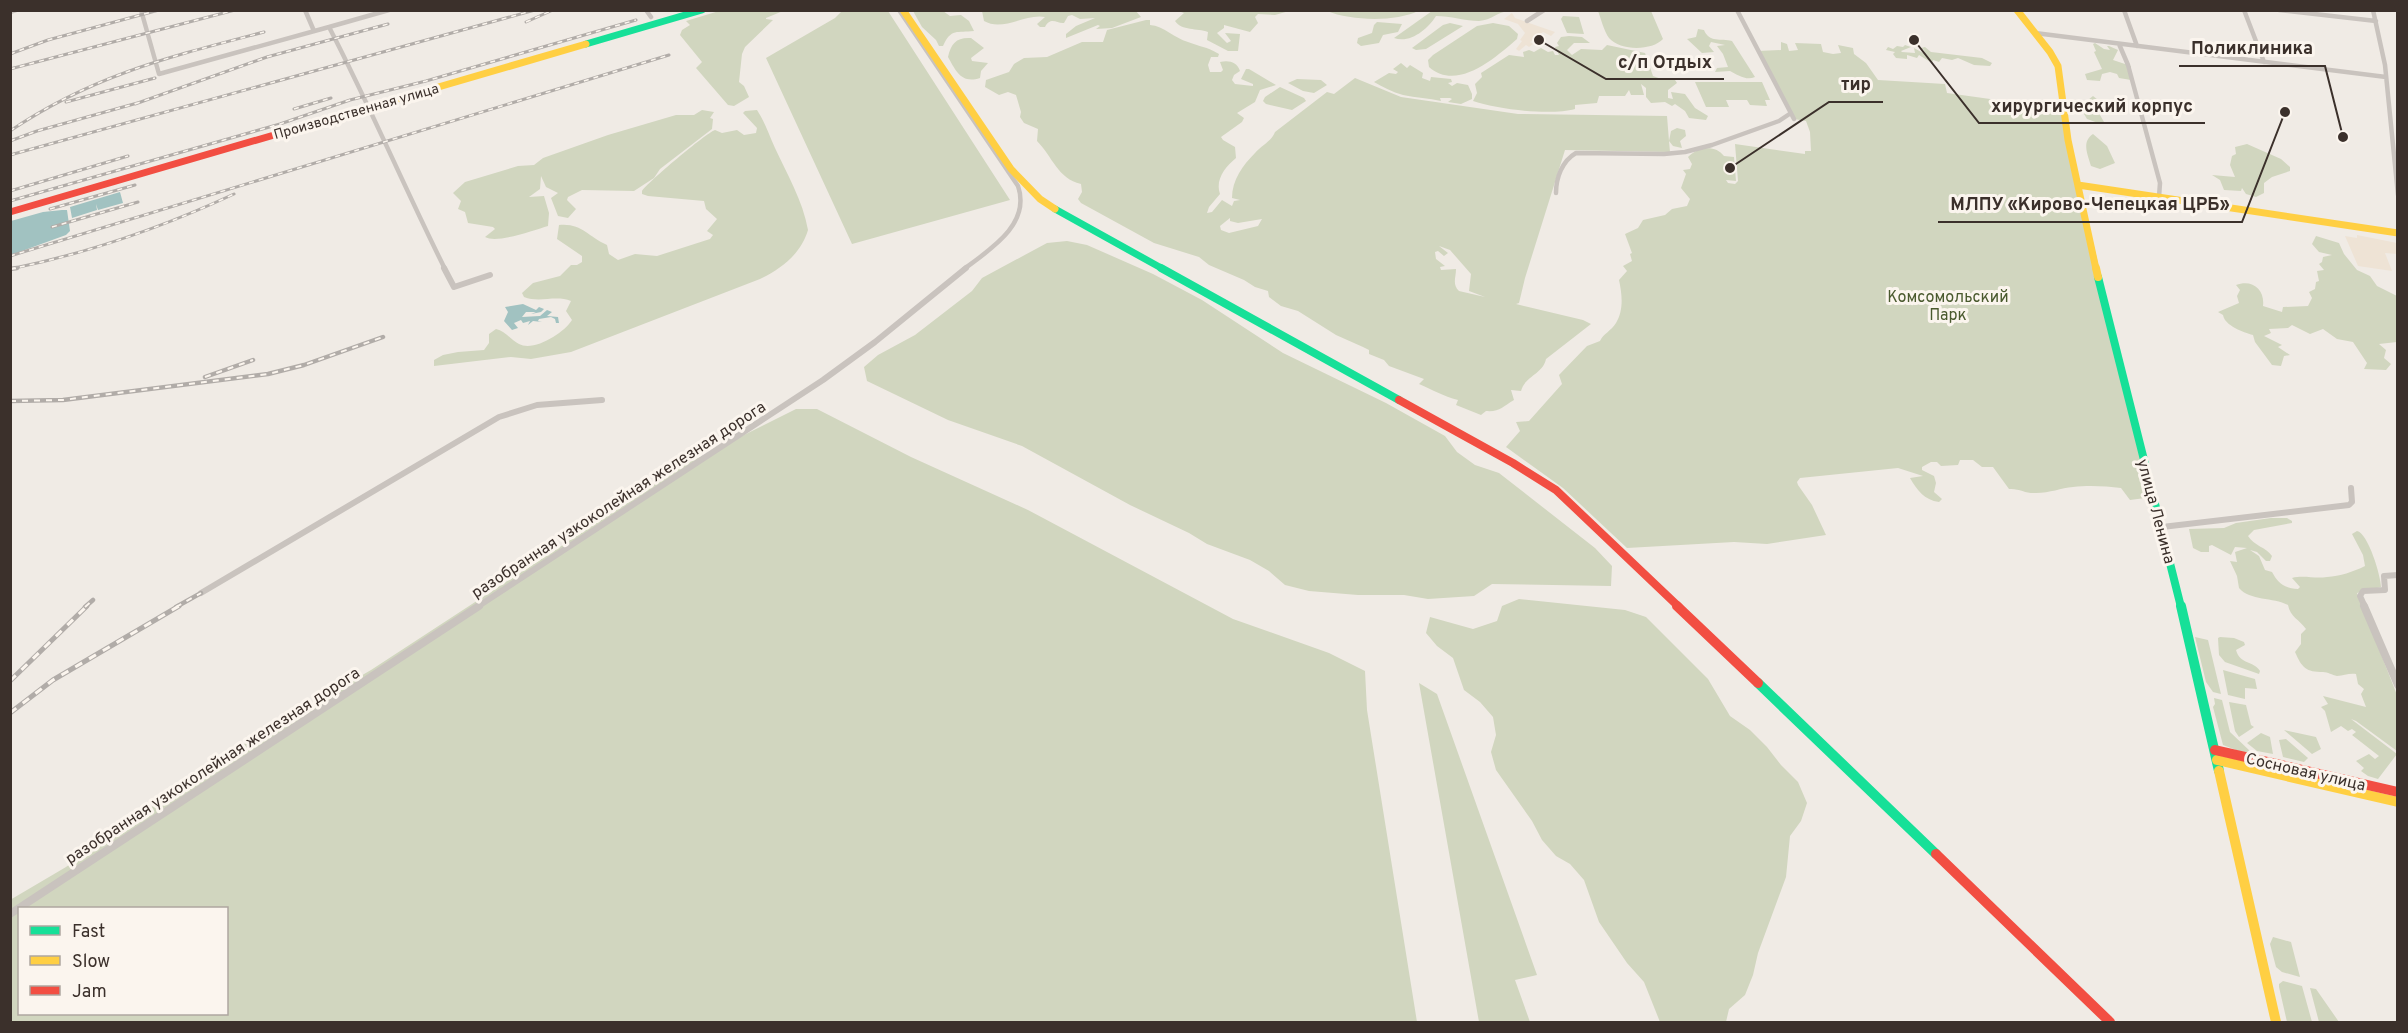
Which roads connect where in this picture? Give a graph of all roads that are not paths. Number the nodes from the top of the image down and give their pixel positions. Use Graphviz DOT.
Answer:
graph roads {
  1 [pos="16,10"];
  2 [pos="141,10"];
  3 [pos="305,10"];
  4 [pos="389,10"];
  5 [pos="646,10"];
  6 [pos="702,10"];
  7 [pos="901,10"];
  8 [pos="1544,10"];
  9 [pos="1737,10"];
  10 [pos="2017,10"];
  11 [pos="2124,10"];
  12 [pos="2244,10"];
  13 [pos="2279,10"];
  14 [pos="2373,10"];
  15 [pos="10,12"];
  16 [pos="651,17"];
  17 [pos="1527,21"];
  18 [pos="2376,21"];
  19 [pos="328,27"];
  20 [pos="314,31"];
  21 [pos="2035,33"];
  22 [pos="2119,44"];
  23 [pos="2138,46"];
  24 [pos="2264,62"];
  25 [pos="2386,77"];
  26 [pos="370,107"];
  27 [pos="1791,113"];
  28 [pos="1794,119"];
  29 [pos="2397,163"];
  30 [pos="2078,185"];
  31 [pos="1556,193"];
  32 [pos="2397,193"];
  33 [pos="2159,197"];
  34 [pos="10,212"];
  35 [pos="2397,233"];
  36 [pos="490,274"];
  37 [pos="602,400"];
  38 [pos="2351,488"];
  39 [pos="2162,528"];
  40 [pos="2397,575"];
  41 [pos="201,593"];
  42 [pos="2397,685"];
  43 [pos="2216,755"];
  44 [pos="2397,792"];
  45 [pos="2397,802"];
  46 [pos="21,907"];
  47 [pos="2110,1023"];
  48 [pos="2276,1023"];
  1 -- 15 [label="street"];
  2 -- 20 [label="street"];
  3 -- 20 [label="street"];
  4 -- 19 [label="street"];
  5 -- 16 [label="street"];
  6 -- 26 [label="street, Производственная улица"];
  7 -- 46 [label="street, разобранная узкоколейная железная дорога"];
  7 -- 47 [label="street"];
  8 -- 17 [label="street"];
  9 -- 27 [label="street"];
  10 -- 21 [label="street, улица Ленина"];
  11 -- 23 [label="street"];
  12 -- 24 [label="street"];
  13 -- 18 [label="street"];
  14 -- 18 [label="street"];
  18 -- 25 [label="street"];
  19 -- 20 [label="street"];
  19 -- 26 [label="street"];
  21 -- 22 [label="street"];
  21 -- 30 [label="street, улица Ленина"];
  22 -- 23 [label="street"];
  22 -- 33 [label="street"];
  23 -- 24 [label="street"];
  24 -- 25 [label="street"];
  25 -- 29 [label="street"];
  26 -- 34 [label="street, Производственная улица"];
  26 -- 36 [label="street"];
  27 -- 28 [label="street"];
  27 -- 31 [label="street"];
  29 -- 32 [label="street"];
  30 -- 33 [label="street"];
  30 -- 39 [label="street, улица Ленина"];
  33 -- 35 [label="street"];
  37 -- 41 [label="street"];
  38 -- 39 [label="street"];
  39 -- 43 [label="street, улица Ленина"];
  40 -- 42 [label="street"];
  43 -- 44 [label="street, Сосновая улица"];
  43 -- 45 [label="street, Сосновая улица"];
  43 -- 48 [label="street, улица Ленина"];
}
